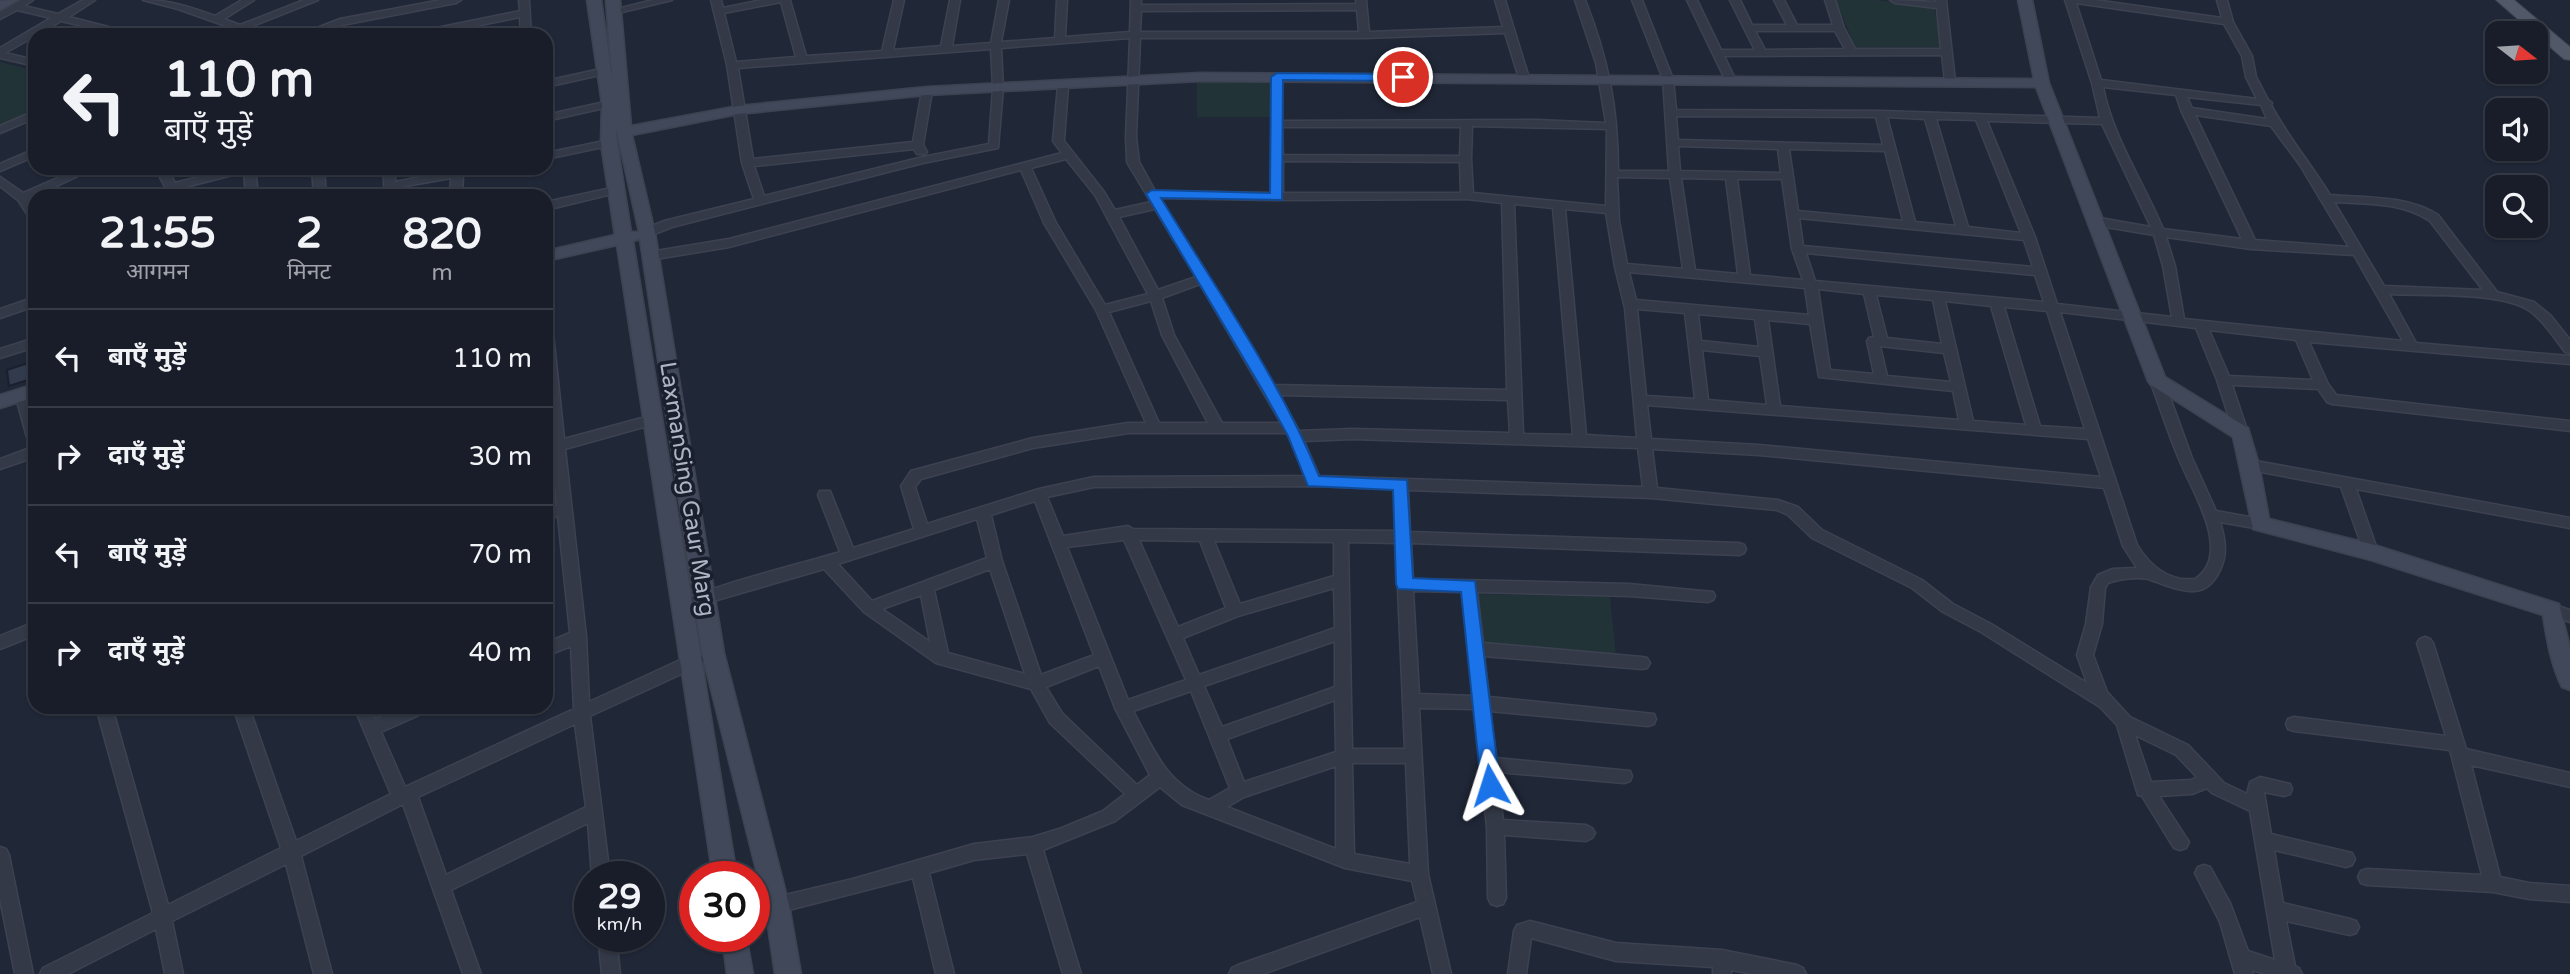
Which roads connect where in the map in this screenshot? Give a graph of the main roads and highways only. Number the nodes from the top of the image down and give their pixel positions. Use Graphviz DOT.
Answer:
graph roads {
  1 [pos="2486,0"];
  2 [pos="2504,0"];
  3 [pos="2511,21"];
  4 [pos="2548,48"];
  5 [pos="2570,58"];
  1 -- 3 [label="main road"];
  2 -- 5 [label="main road"];
  4 -- 5 [label="main road"];
}
